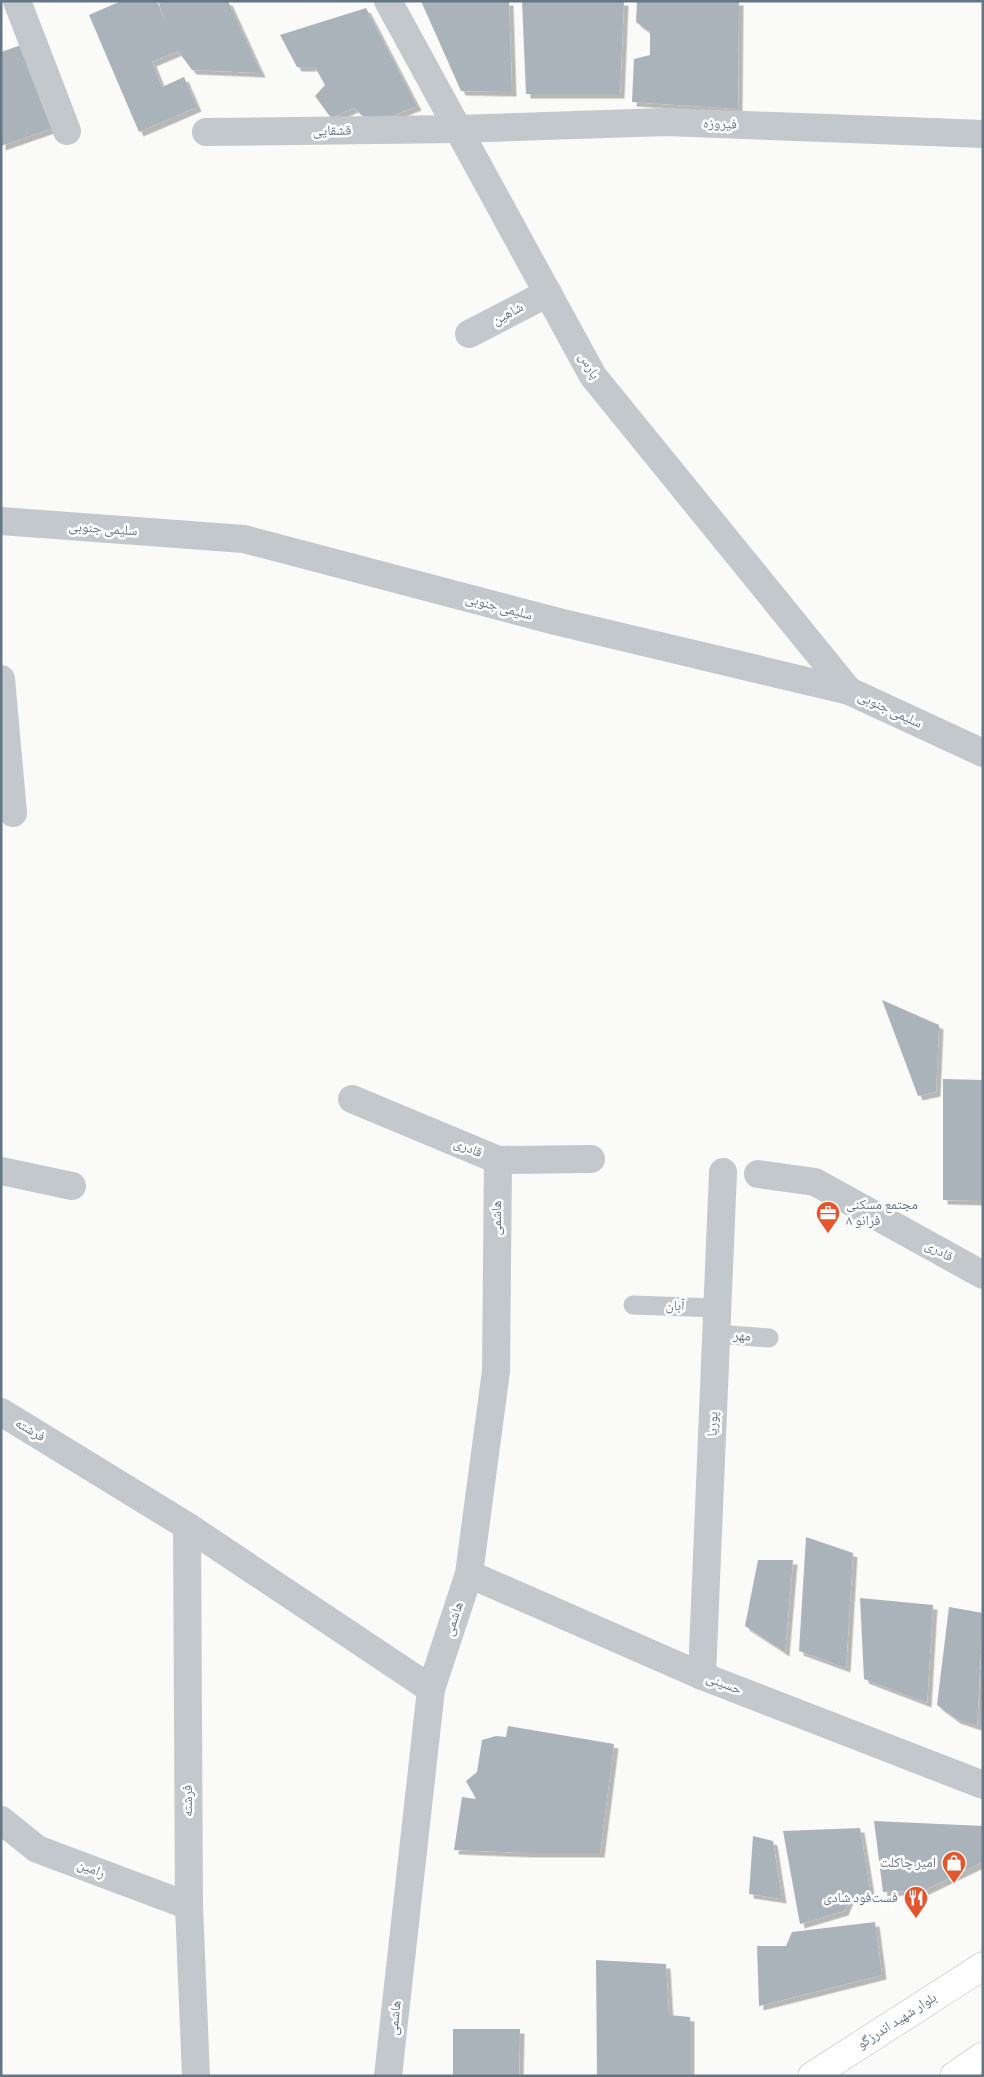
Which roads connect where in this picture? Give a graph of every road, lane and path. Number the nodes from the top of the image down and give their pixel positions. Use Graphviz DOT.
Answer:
graph roads {
  1 [pos="17,1"];
  2 [pos="388,1"];
  3 [pos="458,129"];
  4 [pos="67,131"];
  5 [pos="206,132"];
  6 [pos="983,134"];
  7 [pos="548,293"];
  8 [pos="469,334"];
  9 [pos="1,521"];
  10 [pos="1,679"];
  11 [pos="849,691"];
  12 [pos="983,753"];
  13 [pos="13,813"];
  14 [pos="352,1099"];
  15 [pos="591,1159"];
  16 [pos="498,1160"];
  17 [pos="1,1171"];
  18 [pos="723,1172"];
  19 [pos="758,1174"];
  20 [pos="72,1186"];
  21 [pos="983,1276"];
  22 [pos="633,1304"];
  23 [pos="717,1321"];
  24 [pos="768,1338"];
  25 [pos="1,1412"];
  26 [pos="187,1526"];
  27 [pos="469,1574"];
  28 [pos="702,1676"];
  29 [pos="431,1689"];
  30 [pos="983,1785"];
  31 [pos="1,1820"];
  32 [pos="189,1906"];
  33 [pos="983,1966"];
  34 [pos="983,2056"];
  35 [pos="196,2076"];
  36 [pos="388,2076"];
  37 [pos="812,2076"];
  38 [pos="954,2076"];
  1 -- 4 [label="street"];
  2 -- 3 [label="street, پارس"];
  3 -- 5 [label="street, قشقایی"];
  3 -- 6 [label="street, فیروزه"];
  3 -- 7 [label="street, پارس"];
  7 -- 8 [label="street, شاهین"];
  7 -- 11 [label="street, پارس"];
  9 -- 11 [label="street, سلیمی جنوبی"];
  10 -- 13 [label="street"];
  11 -- 12 [label="street, سلیمی جنوبی"];
  14 -- 16 [label="street, قادری"];
  15 -- 16 [label="street, قادری"];
  16 -- 27 [label="street, هاشمی"];
  17 -- 20 [label="street"];
  18 -- 23 [label="street, پوریا"];
  19 -- 21 [label="street, قادری"];
  22 -- 23 [label="lane, آبان"];
  23 -- 24 [label="lane, مهر"];
  23 -- 28 [label="street, پوریا"];
  25 -- 26 [label="street, فرشته"];
  26 -- 29 [label="street, فرشته"];
  26 -- 32 [label="street, فرشته"];
  27 -- 28 [label="street, حسینی"];
  27 -- 29 [label="street, هاشمی"];
  28 -- 30 [label="street, حسینی"];
  29 -- 36 [label="street, هاشمی"];
  31 -- 32 [label="street, رامین"];
  32 -- 35 [label="street, فرشته"];
  33 -- 37 [label="main road, بلوار شهید اندرزگو"];
  34 -- 38 [label="main road"];
}
